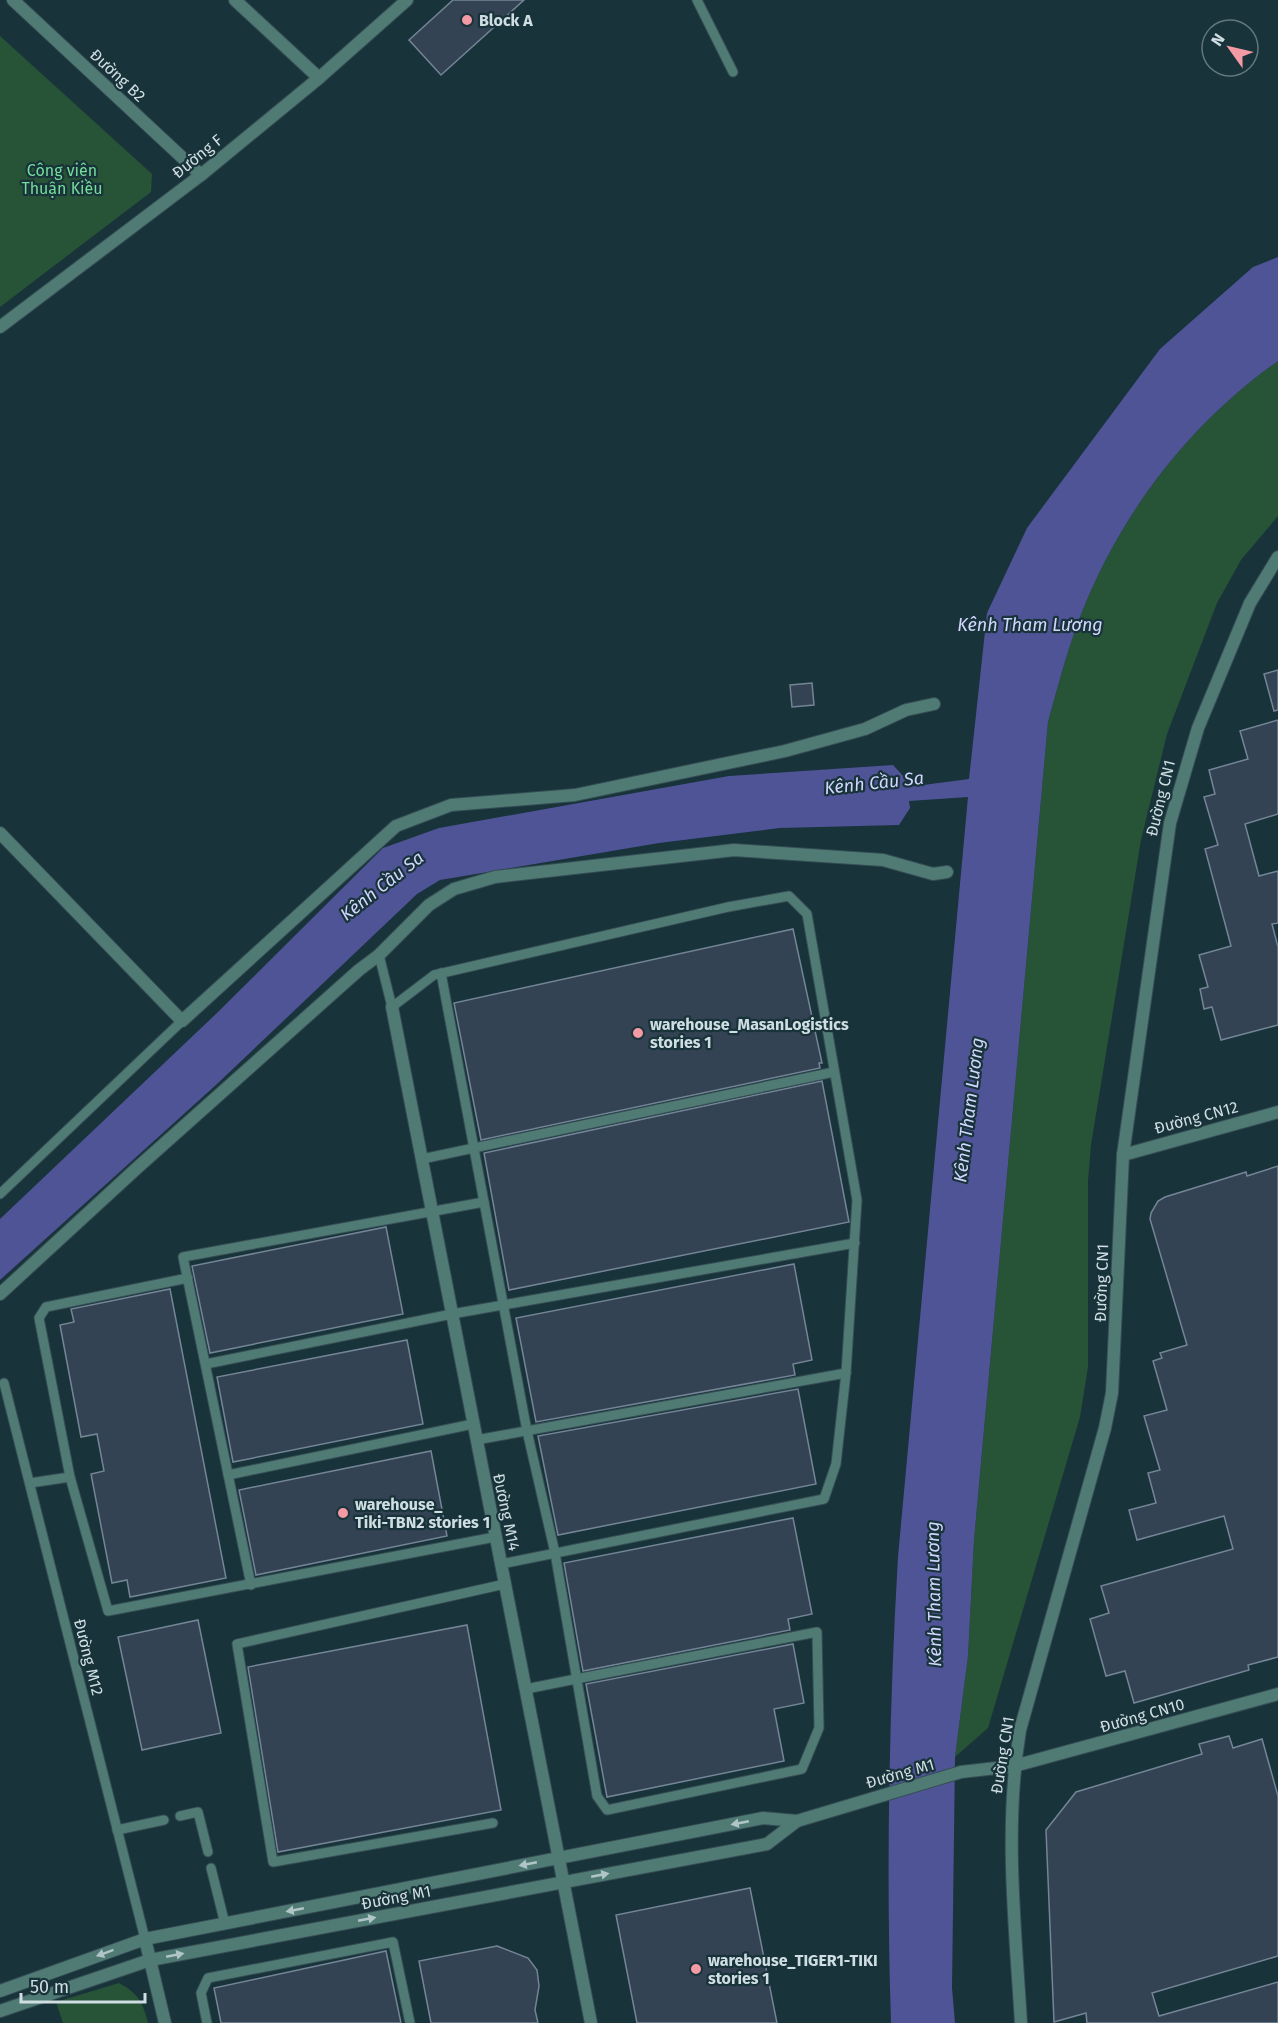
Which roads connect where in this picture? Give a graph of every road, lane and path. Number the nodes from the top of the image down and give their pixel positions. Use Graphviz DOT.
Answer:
graph roads {
  1 [pos="13,0"];
  2 [pos="235,0"];
  3 [pos="407,0"];
  4 [pos="697,0"];
  5 [pos="733,72"];
  6 [pos="319,78"];
  7 [pos="201,175"];
  8 [pos="0,327"];
  9 [pos="1278,557"];
  10 [pos="934,704"];
  11 [pos="0,833"];
  12 [pos="947,872"];
  13 [pos="379,955"];
  14 [pos="441,973"];
  15 [pos="392,1007"];
  16 [pos="182,1021"];
  17 [pos="834,1072"];
  18 [pos="1278,1112"];
  19 [pos="472,1148"];
  20 [pos="1123,1155"];
  21 [pos="422,1159"];
  22 [pos="0,1194"];
  23 [pos="484,1202"];
  24 [pos="432,1211"];
  25 [pos="855,1243"];
  26 [pos="188,1278"];
  27 [pos="0,1294"];
  28 [pos="505,1305"];
  29 [pos="452,1314"];
  30 [pos="206,1364"];
  31 [pos="846,1373"];
  32 [pos="4,1383"];
  33 [pos="473,1424"];
  34 [pos="527,1431"];
  35 [pos="476,1440"];
  36 [pos="228,1475"];
  37 [pos="70,1478"];
  38 [pos="30,1483"];
  39 [pos="495,1537"];
  40 [pos="555,1553"];
  41 [pos="501,1564"];
  42 [pos="505,1584"];
  43 [pos="251,1585"];
  44 [pos="576,1679"];
  45 [pos="526,1689"];
  46 [pos="1278,1694"];
  47 [pos="1014,1766"];
  48 [pos="180,1816"];
  49 [pos="164,1820"];
  50 [pos="798,1821"];
  51 [pos="493,1823"];
  52 [pos="117,1830"];
  53 [pos="208,1852"];
  54 [pos="559,1858"];
  55 [pos="211,1868"];
  56 [pos="564,1882"];
  57 [pos="225,1924"];
  58 [pos="145,1939"];
  59 [pos="150,1960"];
  60 [pos="0,1991"];
  61 [pos="0,2012"];
  62 [pos="165,2023"];
  63 [pos="207,2023"];
  64 [pos="410,2023"];
  65 [pos="591,2023"];
  66 [pos="1021,2023"];
  1 -- 7 [label="street, Đường B2"];
  2 -- 6 [label="street"];
  3 -- 6 [label="street, Đường F"];
  4 -- 5 [label="lane"];
  6 -- 7 [label="street, Đường F"];
  7 -- 8 [label="street, Đường F"];
  9 -- 20 [label="street, Đường CN1"];
  10 -- 16 [label="street"];
  11 -- 16 [label="street"];
  12 -- 13 [label="street"];
  13 -- 15 [label="lane"];
  13 -- 27 [label="street"];
  14 -- 15 [label="lane"];
  14 -- 17 [label="lane"];
  14 -- 19 [label="lane"];
  15 -- 21 [label="street, Đường M14"];
  16 -- 22 [label="lane"];
  17 -- 19 [label="lane"];
  17 -- 25 [label="lane"];
  18 -- 20 [label="street, Đường CN12"];
  19 -- 21 [label="lane"];
  19 -- 23 [label="lane"];
  20 -- 47 [label="street, Đường CN1"];
  21 -- 24 [label="street, Đường M14"];
  23 -- 24 [label="lane"];
  23 -- 28 [label="lane"];
  24 -- 26 [label="lane"];
  24 -- 29 [label="street, Đường M14"];
  25 -- 28 [label="lane"];
  25 -- 31 [label="lane"];
  26 -- 30 [label="lane"];
  26 -- 37 [label="lane"];
  28 -- 29 [label="lane"];
  28 -- 34 [label="lane"];
  29 -- 30 [label="lane"];
  29 -- 33 [label="street, Đường M14"];
  30 -- 36 [label="lane"];
  31 -- 34 [label="lane"];
  31 -- 40 [label="lane"];
  32 -- 38 [label="lane, Đường M12"];
  33 -- 35 [label="street, Đường M14"];
  33 -- 36 [label="lane"];
  34 -- 35 [label="lane"];
  34 -- 40 [label="lane"];
  35 -- 39 [label="street, Đường M14"];
  36 -- 43 [label="lane"];
  37 -- 38 [label="lane"];
  37 -- 43 [label="lane"];
  38 -- 52 [label="lane, Đường M12"];
  39 -- 41 [label="street, Đường M14"];
  39 -- 43 [label="lane"];
  40 -- 41 [label="lane"];
  40 -- 44 [label="lane"];
  41 -- 42 [label="street, Đường M14"];
  42 -- 45 [label="street, Đường M14"];
  42 -- 51 [label="lane"];
  44 -- 44 [label="lane"];
  44 -- 45 [label="lane"];
  45 -- 54 [label="street, Đường M14"];
  46 -- 47 [label="street, Đường CN10"];
  47 -- 50 [label="street, Đường M1"];
  47 -- 66 [label="street, Đường CN1"];
  48 -- 53 [label="lane"];
  49 -- 52 [label="lane"];
  50 -- 54 [label="street, Đường M1, one-way"];
  56 -- 50 [label="street, Đường M1, one-way"];
  52 -- 58 [label="lane, Đường M12"];
  54 -- 56 [label="street, Đường M14"];
  54 -- 57 [label="street, Đường M1, one-way"];
  55 -- 57 [label="lane"];
  59 -- 56 [label="street, Đường M1, one-way"];
  56 -- 65 [label="street, Đường M14"];
  57 -- 58 [label="street, Đường M1"];
  58 -- 59 [label="street"];
  58 -- 60 [label="street, Đường M1, one-way"];
  59 -- 61 [label="street, Đường M1"];
  59 -- 62 [label="street"];
  63 -- 64 [label="lane"];
}
